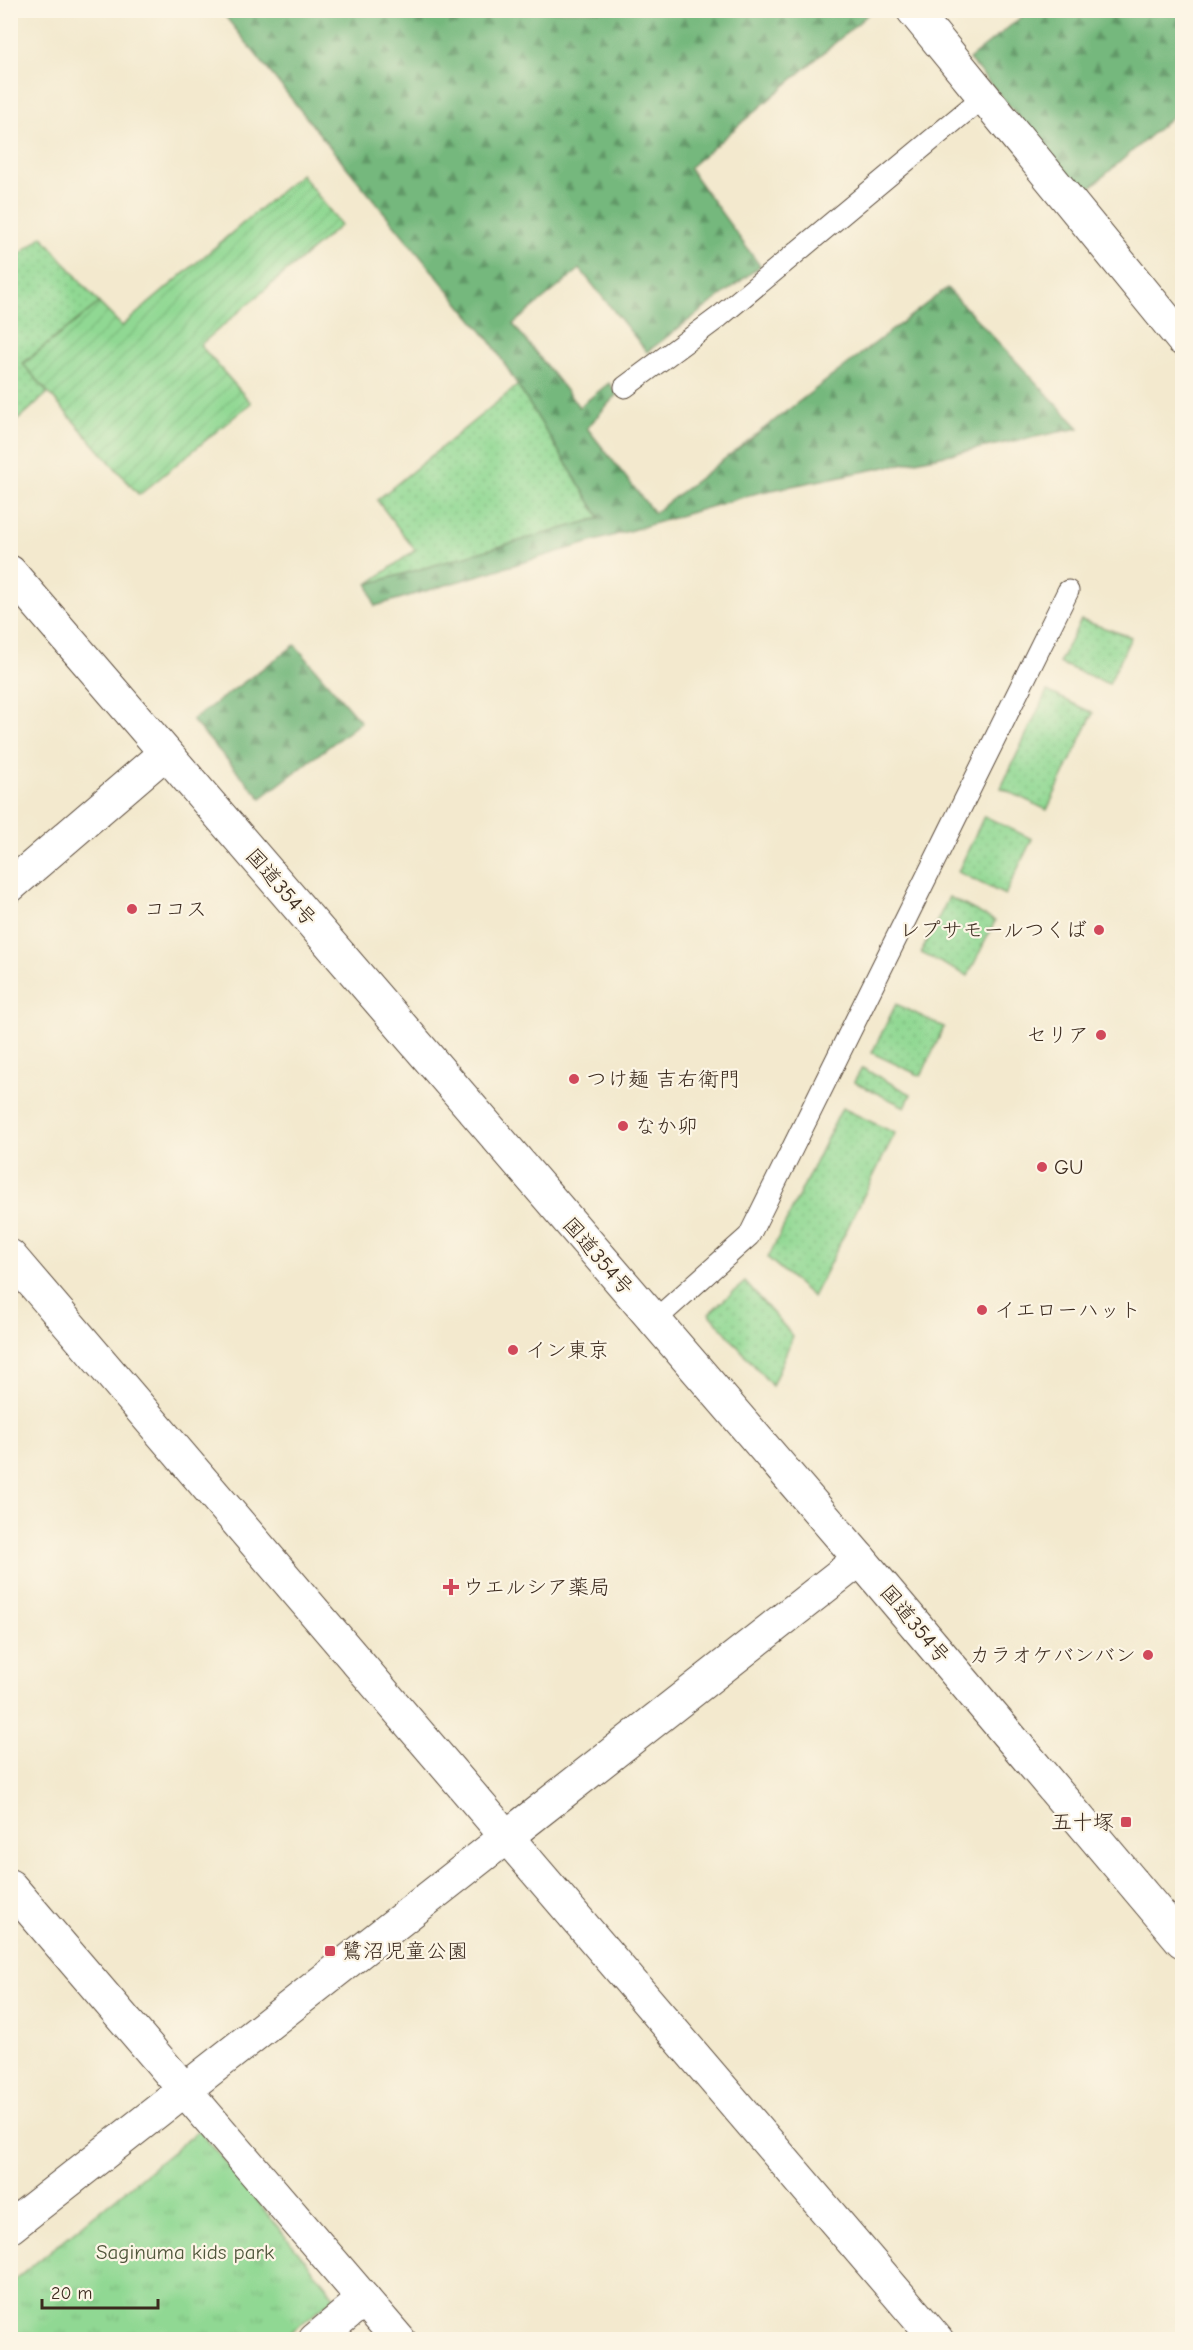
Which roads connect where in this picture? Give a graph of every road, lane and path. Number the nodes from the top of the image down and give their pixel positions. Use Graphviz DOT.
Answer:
graph roads {
  1 [pos="913,10"];
  2 [pos="983,97"];
  3 [pos="1182,339"];
  4 [pos="625,387"];
  5 [pos="10,572"];
  6 [pos="1068,591"];
  7 [pos="1182,616"];
  8 [pos="1181,623"];
  9 [pos="165,753"];
  10 [pos="10,886"];
  11 [pos="10,1256"];
  12 [pos="654,1321"];
  13 [pos="860,1559"];
  14 [pos="506,1837"];
  15 [pos="10,1887"];
  16 [pos="1182,1941"];
  17 [pos="185,2089"];
  18 [pos="10,2227"];
  19 [pos="364,2300"];
  20 [pos="315,2340"];
  21 [pos="399,2340"];
  22 [pos="937,2340"];
  1 -- 2 [label="main road"];
  2 -- 3 [label="main road"];
  2 -- 4 [label="lane"];
  5 -- 9 [label="main road, 国道354号"];
  6 -- 12 [label="lane"];
  7 -- 8 [label="path"];
  9 -- 10 [label="main road"];
  9 -- 12 [label="main road, 国道354号"];
  11 -- 14 [label="main road"];
  12 -- 13 [label="main road, 国道354号"];
  13 -- 14 [label="main road"];
  13 -- 16 [label="main road, 国道354号"];
  14 -- 17 [label="main road"];
  14 -- 22 [label="main road"];
  15 -- 17 [label="main road"];
  17 -- 18 [label="main road"];
  17 -- 19 [label="main road"];
  19 -- 20 [label="main road"];
  19 -- 21 [label="main road"];
}
